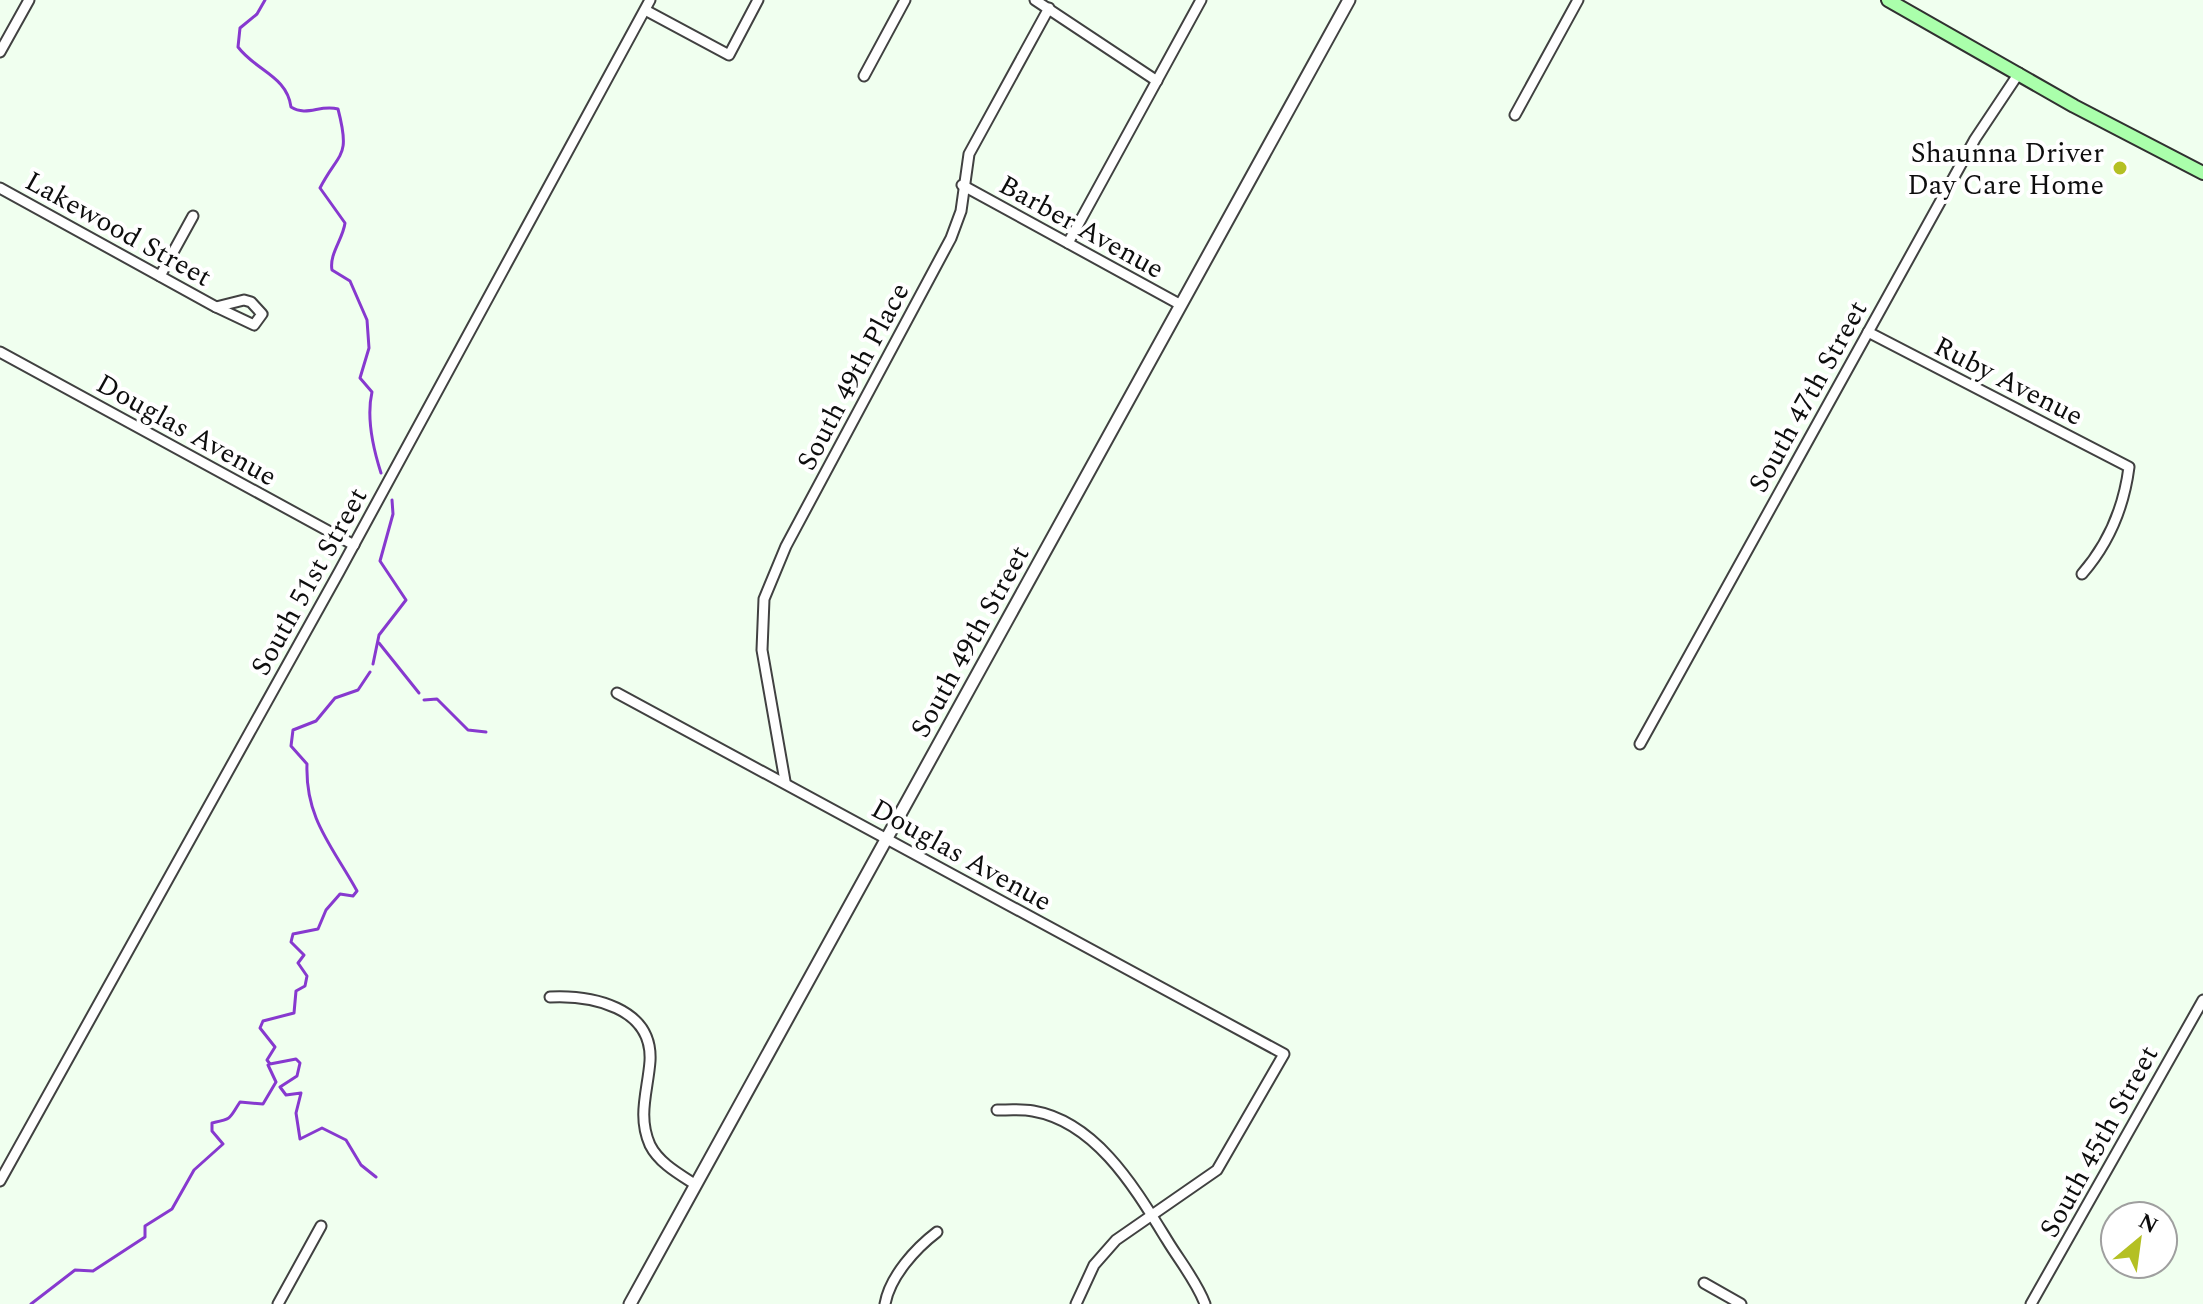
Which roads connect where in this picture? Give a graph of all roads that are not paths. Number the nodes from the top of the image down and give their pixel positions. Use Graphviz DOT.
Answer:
graph roads {
  1 [pos="29,0"];
  2 [pos="650,0"];
  3 [pos="758,0"];
  4 [pos="905,0"];
  5 [pos="1035,0"];
  6 [pos="1201,0"];
  7 [pos="1349,0"];
  8 [pos="1578,0"];
  9 [pos="1888,0"];
  10 [pos="1049,8"];
  11 [pos="647,11"];
  12 [pos="0,52"];
  13 [pos="2019,73"];
  14 [pos="864,76"];
  15 [pos="1157,81"];
  16 [pos="1515,115"];
  17 [pos="2203,173"];
  18 [pos="962,185"];
  19 [pos="0,188"];
  20 [pos="193,216"];
  21 [pos="1068,243"];
  22 [pos="160,276"];
  23 [pos="1181,305"];
  24 [pos="216,307"];
  25 [pos="1868,332"];
  26 [pos="0,352"];
  27 [pos="354,545"];
  28 [pos="2082,574"];
  29 [pos="617,693"];
  30 [pos="1640,744"];
  31 [pos="785,781"];
  32 [pos="888,838"];
  33 [pos="550,997"];
  34 [pos="2203,1000"];
  35 [pos="997,1110"];
  36 [pos="0,1181"];
  37 [pos="696,1185"];
  38 [pos="1152,1215"];
  39 [pos="321,1226"];
  40 [pos="937,1232"];
  41 [pos="1704,1283"];
  42 [pos="278,1304"];
  43 [pos="630,1304"];
  44 [pos="885,1304"];
  45 [pos="1076,1304"];
  46 [pos="1205,1304"];
  47 [pos="1741,1304"];
  48 [pos="2031,1304"];
  1 -- 12 [label="street"];
  2 -- 11 [label="street, South 51st Street"];
  3 -- 11 [label="street"];
  4 -- 14 [label="street"];
  5 -- 10 [label="street"];
  6 -- 15 [label="street"];
  7 -- 23 [label="street, South 49th Street"];
  8 -- 16 [label="street"];
  9 -- 13 [label="main road"];
  10 -- 15 [label="street"];
  10 -- 18 [label="street, South 49th Place"];
  11 -- 27 [label="street, South 51st Street"];
  13 -- 17 [label="main road"];
  13 -- 25 [label="street, South 47th Street"];
  15 -- 21 [label="street"];
  18 -- 21 [label="street, Barber Avenue"];
  18 -- 31 [label="street, South 49th Place"];
  19 -- 22 [label="street, Lakewood Street"];
  20 -- 22 [label="street"];
  21 -- 23 [label="street, Barber Avenue"];
  22 -- 24 [label="street, Lakewood Street"];
  23 -- 32 [label="street, South 49th Street"];
  25 -- 28 [label="street, Ruby Avenue"];
  25 -- 30 [label="street, South 47th Street"];
  26 -- 27 [label="street, Douglas Avenue"];
  27 -- 36 [label="street, South 51st Street"];
  29 -- 31 [label="street, Douglas Avenue"];
  31 -- 32 [label="street, Douglas Avenue"];
  32 -- 37 [label="street, South 49th Street"];
  32 -- 38 [label="street, Douglas Avenue"];
  33 -- 37 [label="street"];
  34 -- 48 [label="street, South 45th Street"];
  35 -- 38 [label="street"];
  37 -- 43 [label="street, South 49th Street"];
  38 -- 45 [label="street"];
  38 -- 46 [label="street"];
  39 -- 42 [label="street"];
  40 -- 44 [label="street"];
  41 -- 47 [label="street"];
}
